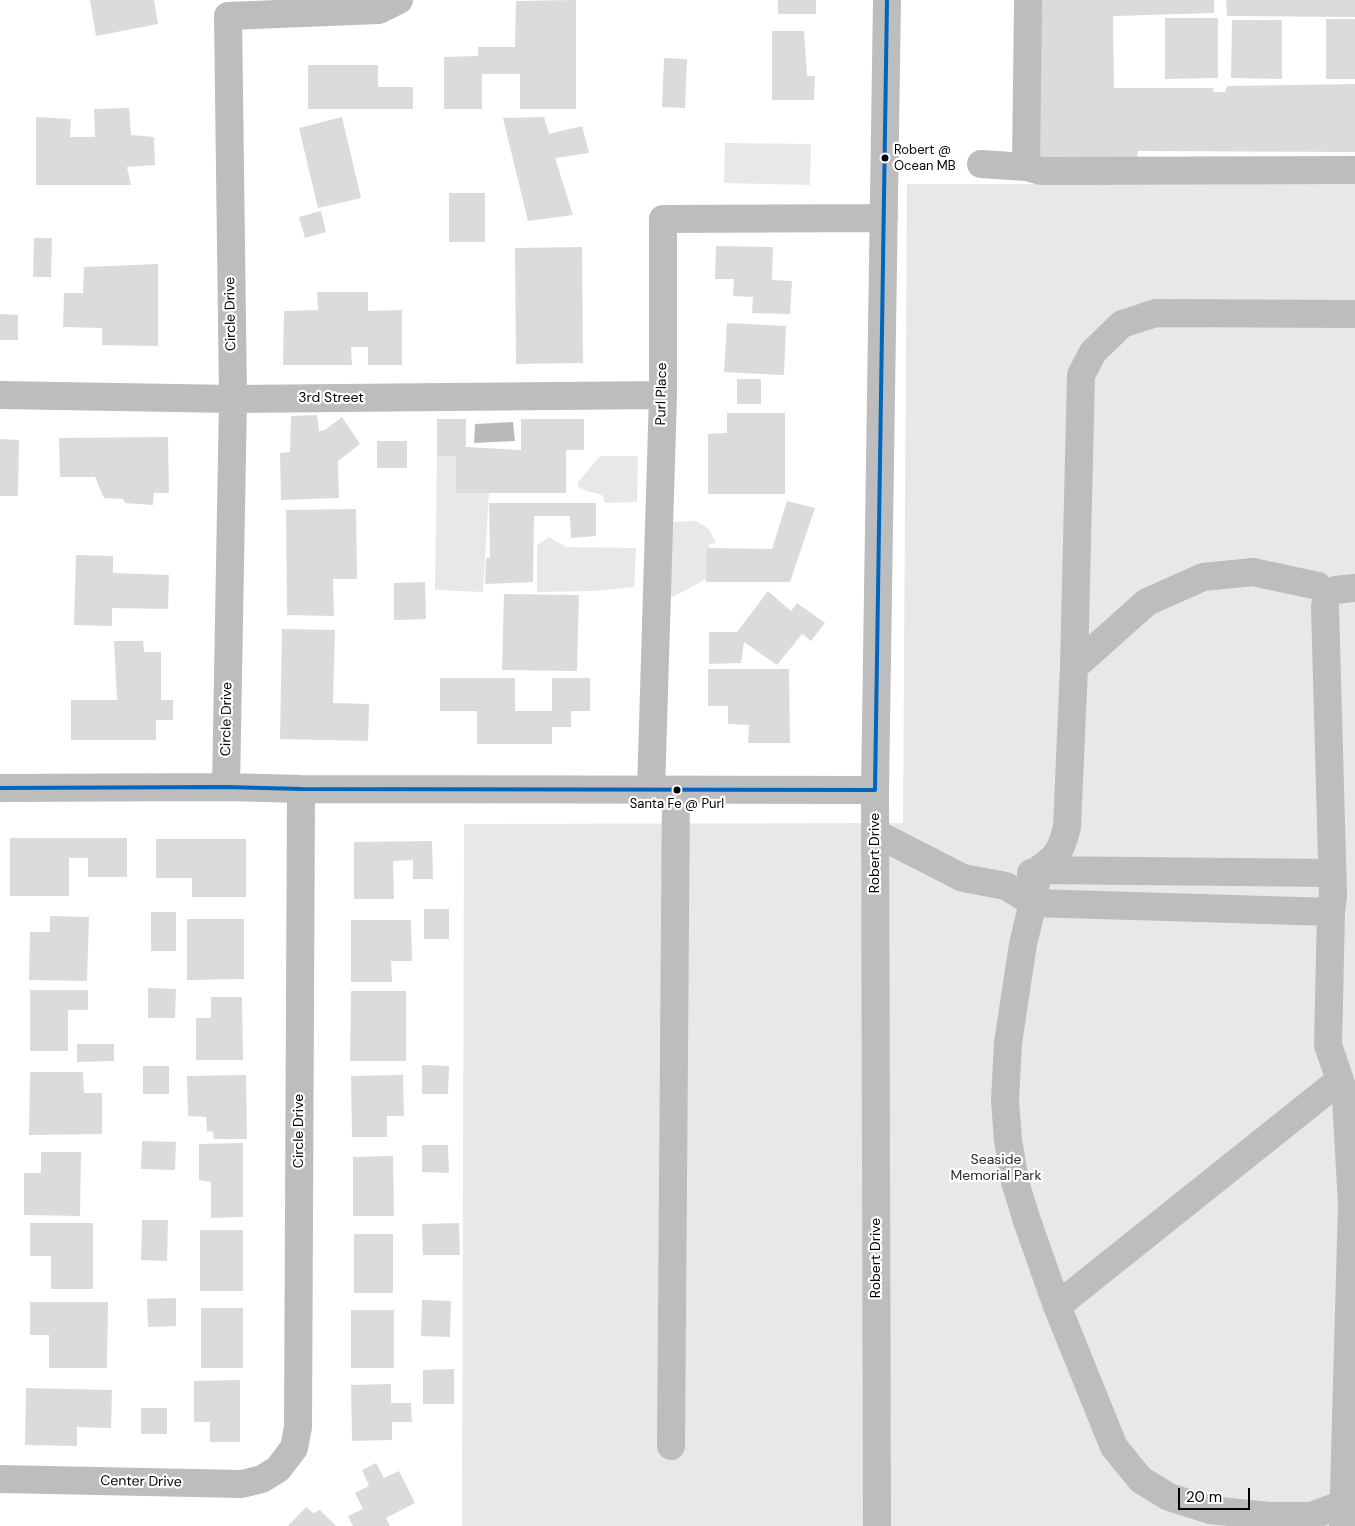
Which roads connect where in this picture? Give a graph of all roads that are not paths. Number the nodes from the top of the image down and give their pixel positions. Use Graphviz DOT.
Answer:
graph roads {
  1 [pos="399,0"];
  2 [pos="887,0"];
  3 [pos="1028,0"];
  4 [pos="981,164"];
  5 [pos="1026,167"];
  6 [pos="1355,170"];
  7 [pos="884,218"];
  8 [pos="1355,314"];
  9 [pos="0,395"];
  10 [pos="663,395"];
  11 [pos="232,398"];
  12 [pos="1333,592"];
  13 [pos="1074,667"];
  14 [pos="226,787"];
  15 [pos="0,788"];
  16 [pos="301,789"];
  17 [pos="663,790"];
  18 [pos="875,790"];
  19 [pos="875,833"];
  20 [pos="1038,870"];
  21 [pos="1006,886"];
  22 [pos="1338,894"];
  23 [pos="1033,903"];
  24 [pos="1340,1080"];
  25 [pos="1354,1220"];
  26 [pos="1057,1306"];
  27 [pos="671,1446"];
  28 [pos="278,1468"];
  29 [pos="0,1479"];
  30 [pos="1343,1515"];
  31 [pos="877,1526"];
  1 -- 11 [label="street, Circle Drive"];
  2 -- 7 [label="street, Robert Drive"];
  3 -- 5 [label="street"];
  4 -- 5 [label="street"];
  5 -- 6 [label="street"];
  7 -- 10 [label="street, Purl Place"];
  7 -- 18 [label="street, Robert Drive"];
  8 -- 13 [label="street"];
  9 -- 11 [label="street, 3rd Street"];
  10 -- 11 [label="street, 3rd Street"];
  10 -- 17 [label="street, Purl Place"];
  11 -- 14 [label="street, Circle Drive"];
  12 -- 13 [label="street"];
  12 -- 22 [label="street"];
  13 -- 20 [label="street"];
  14 -- 15 [label="street"];
  14 -- 16 [label="street"];
  16 -- 17 [label="street"];
  16 -- 28 [label="street, Circle Drive"];
  17 -- 18 [label="street"];
  17 -- 27 [label="street, Purl Place"];
  18 -- 19 [label="street, Robert Drive"];
  19 -- 21 [label="street"];
  19 -- 31 [label="street, Robert Drive"];
  20 -- 21 [label="street"];
  20 -- 22 [label="street"];
  20 -- 23 [label="street"];
  21 -- 23 [label="street"];
  22 -- 23 [label="street"];
  22 -- 24 [label="street"];
  23 -- 26 [label="street"];
  24 -- 25 [label="street"];
  24 -- 26 [label="street"];
  25 -- 30 [label="street"];
  26 -- 30 [label="street"];
  28 -- 29 [label="street, Center Drive"];
}
